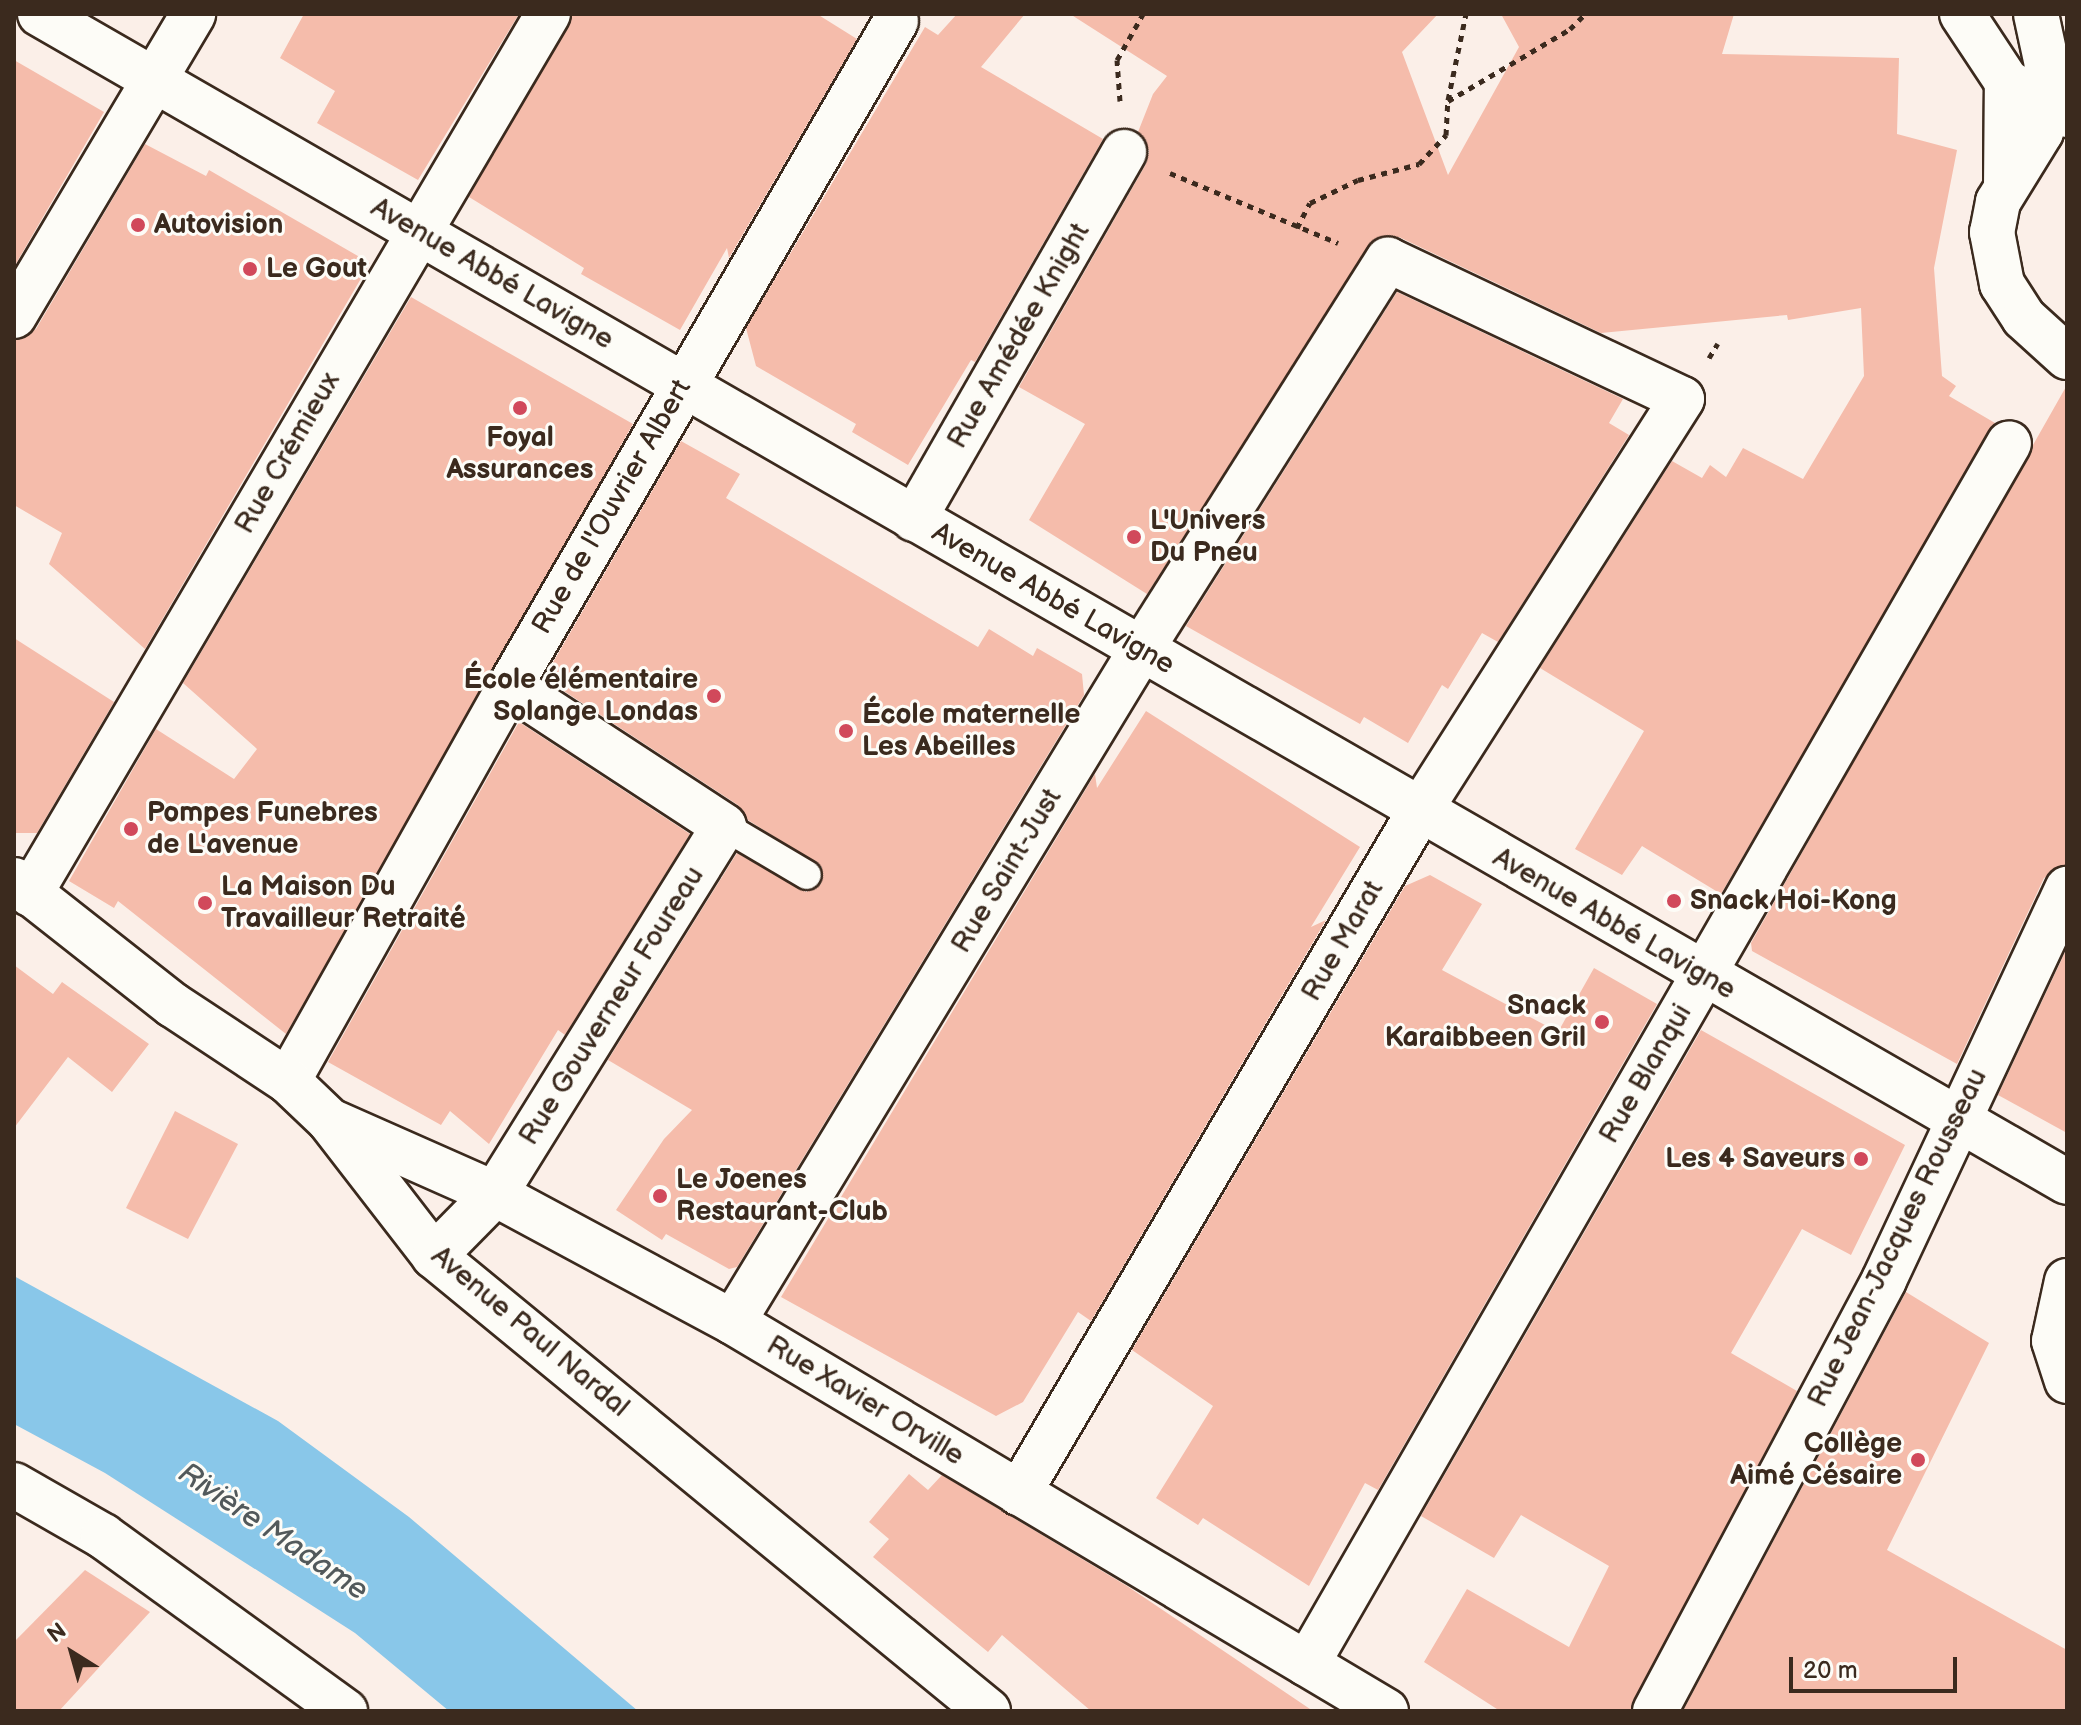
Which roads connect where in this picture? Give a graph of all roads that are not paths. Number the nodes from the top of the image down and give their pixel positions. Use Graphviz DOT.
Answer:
graph roads {
  1 [pos="40,14"];
  2 [pos="193,14"];
  3 [pos="548,14"];
  4 [pos="1962,14"];
  5 [pos="2036,14"];
  6 [pos="896,21"];
  7 [pos="156,79"];
  8 [pos="2007,82"];
  9 [pos="2056,111"];
  10 [pos="1124,152"];
  11 [pos="2006,187"];
  12 [pos="418,231"];
  13 [pos="14,316"];
  14 [pos="2067,357"];
  15 [pos="683,385"];
  16 [pos="1682,399"];
  17 [pos="2009,443"];
  18 [pos="914,519"];
  19 [pos="1141,650"];
  20 [pos="510,686"];
  21 [pos="1419,812"];
  22 [pos="724,826"];
  23 [pos="807,875"];
  24 [pos="22,887"];
  25 [pos="2067,889"];
  26 [pos="1703,976"];
  27 [pos="288,1081"];
  28 [pos="1958,1116"];
  29 [pos="329,1120"];
  30 [pos="2067,1182"];
  31 [pos="495,1194"];
  32 [pos="434,1256"];
  33 [pos="2067,1281"];
  34 [pos="733,1322"];
  35 [pos="2067,1381"];
  36 [pos="14,1485"];
  37 [pos="1019,1493"];
  38 [pos="1307,1664"];
  39 [pos="345,1711"];
  40 [pos="988,1711"];
  41 [pos="1386,1711"];
  42 [pos="1655,1711"];
  1 -- 7 [label="street, Avenue Abbé Lavigne"];
  2 -- 7 [label="street"];
  3 -- 12 [label="street, Rue Crémieux"];
  4 -- 8 [label="street"];
  5 -- 9 [label="street"];
  6 -- 15 [label="street, Rue de l'Ouvrier Albert"];
  7 -- 12 [label="street, Avenue Abbé Lavigne"];
  7 -- 13 [label="street"];
  8 -- 9 [label="street"];
  8 -- 11 [label="street"];
  9 -- 11 [label="street"];
  10 -- 18 [label="street, Rue Amédée Knight"];
  11 -- 14 [label="street"];
  12 -- 15 [label="street, Avenue Abbé Lavigne"];
  12 -- 24 [label="street, Rue Crémieux"];
  15 -- 18 [label="street, Avenue Abbé Lavigne"];
  15 -- 20 [label="street, Rue de l'Ouvrier Albert"];
  16 -- 19 [label="street, Rue Saint-Just"];
  16 -- 21 [label="street, Rue Marat"];
  17 -- 26 [label="street, Rue Blanqui"];
  18 -- 19 [label="street, Avenue Abbé Lavigne"];
  19 -- 21 [label="street, Avenue Abbé Lavigne"];
  19 -- 34 [label="street, Rue Saint-Just"];
  20 -- 22 [label="street"];
  20 -- 27 [label="street, Rue de l'Ouvrier Albert"];
  21 -- 26 [label="street, Avenue Abbé Lavigne"];
  21 -- 37 [label="street, Rue Marat"];
  22 -- 23 [label="lane"];
  22 -- 31 [label="street, Rue Gouverneur Foureau"];
  24 -- 27 [label="street, Avenue Paul Nardal"];
  25 -- 28 [label="street, Rue Jean-Jacques Rousseau"];
  26 -- 28 [label="street, Avenue Abbé Lavigne"];
  26 -- 38 [label="street, Rue Blanqui"];
  27 -- 29 [label="street, Avenue Paul Nardal"];
  28 -- 30 [label="street, Avenue Abbé Lavigne"];
  28 -- 42 [label="street, Rue Jean-Jacques Rousseau"];
  29 -- 31 [label="street, Rue Xavier Orville"];
  29 -- 32 [label="street, Avenue Paul Nardal"];
  31 -- 32 [label="street, Rue Gouverneur Foureau"];
  31 -- 34 [label="street, Rue Xavier Orville"];
  32 -- 40 [label="street, Avenue Paul Nardal"];
  33 -- 35 [label="street"];
  34 -- 37 [label="street, Rue Xavier Orville"];
  36 -- 39 [label="street"];
  37 -- 38 [label="street, Rue Xavier Orville"];
  38 -- 41 [label="street, Rue Xavier Orville"];
}
